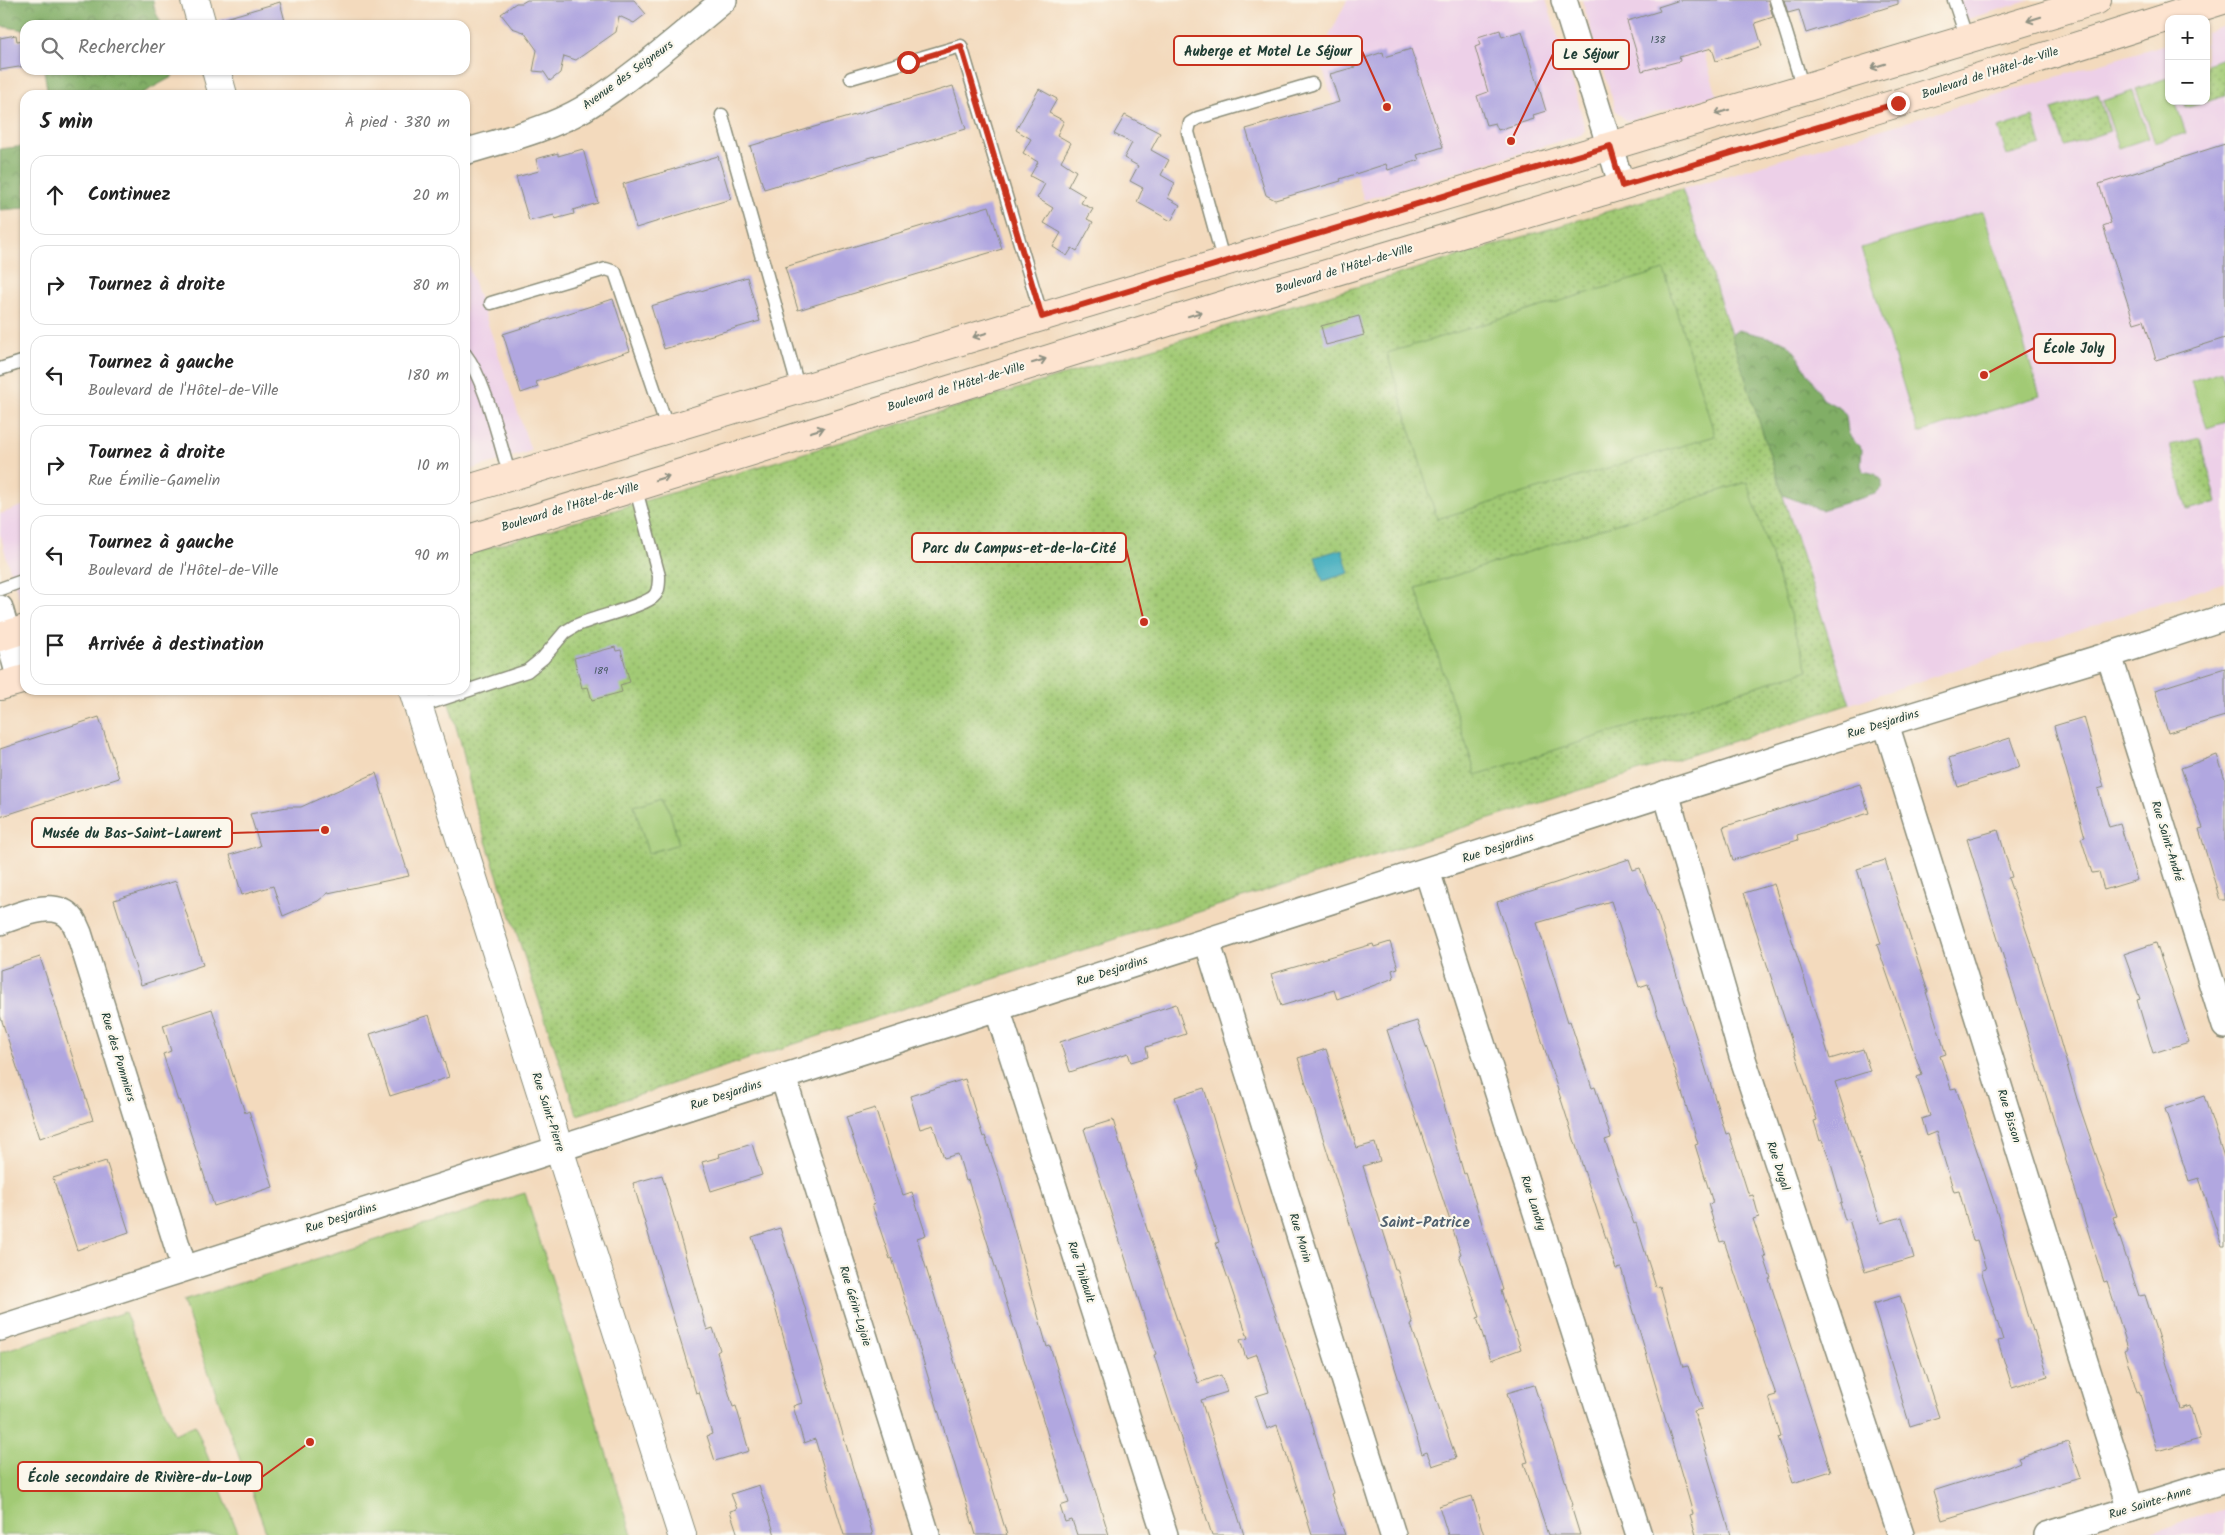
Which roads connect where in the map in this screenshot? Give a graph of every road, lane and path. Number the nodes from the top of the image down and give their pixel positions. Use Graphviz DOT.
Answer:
graph roads {
  1 [pos="195,0"];
  2 [pos="724,0"];
  3 [pos="1564,0"];
  4 [pos="1776,0"];
  5 [pos="1954,0"];
  6 [pos="2097,0"];
  7 [pos="2223,0"];
  8 [pos="201,20"];
  9 [pos="1967,39"];
  10 [pos="218,75"];
  11 [pos="851,78"];
  12 [pos="1312,84"];
  13 [pos="1803,88"];
  14 [pos="222,90"];
  15 [pos="722,115"];
  16 [pos="1610,146"];
  17 [pos="470,150"];
  18 [pos="1622,186"];
  19 [pos="1224,263"];
  20 [pos="491,303"];
  21 [pos="1042,317"];
  22 [pos="470,360"];
  23 [pos="20,364"];
  24 [pos="0,370"];
  25 [pos="799,390"];
  26 [pos="668,430"];
  27 [pos="510,476"];
  28 [pos="635,486"];
  29 [pos="470,488"];
  30 [pos="470,538"];
  31 [pos="20,582"];
  32 [pos="0,589"];
  33 [pos="0,608"];
  34 [pos="2225,617"];
  35 [pos="11,634"];
  36 [pos="2109,655"];
  37 [pos="15,682"];
  38 [pos="470,686"];
  39 [pos="429,695"];
  40 [pos="415,698"];
  41 [pos="1886,724"];
  42 [pos="1666,793"];
  43 [pos="1427,871"];
  44 [pos="0,922"];
  45 [pos="1208,941"];
  46 [pos="997,1008"];
  47 [pos="2225,1026"];
  48 [pos="783,1077"];
  49 [pos="559,1148"];
  50 [pos="184,1268"];
  51 [pos="0,1328"];
  52 [pos="2225,1480"];
  53 [pos="2131,1509"];
  54 [pos="682,1535"];
  55 [pos="927,1535"];
  56 [pos="1164,1535"];
  57 [pos="1394,1535"];
  58 [pos="1639,1535"];
  59 [pos="1900,1535"];
  60 [pos="2047,1535"];
  1 -- 8 [label="street"];
  2 -- 17 [label="street, Avenue des Seigneurs"];
  3 -- 16 [label="street"];
  4 -- 13 [label="lane"];
  5 -- 9 [label="lane"];
  6 -- 9 [label="main road, one-way"];
  7 -- 18 [label="main road, Boulevard de l'Hôtel-de-Ville"];
  9 -- 13 [label="main road, one-way"];
  10 -- 14 [label="street"];
  11 -- 21 [label="lane"];
  12 -- 19 [label="lane"];
  13 -- 16 [label="main road, one-way"];
  15 -- 25 [label="lane"];
  16 -- 18 [label="street"];
  16 -- 19 [label="main road"];
  28 -- 18 [label="main road, Boulevard de l'Hôtel-de-Ville, one-way"];
  19 -- 21 [label="main road"];
  20 -- 26 [label="lane"];
  21 -- 25 [label="main road, one-way"];
  22 -- 27 [label="lane"];
  23 -- 24 [label="lane"];
  25 -- 26 [label="main road"];
  26 -- 27 [label="main road"];
  27 -- 29 [label="main road"];
  28 -- 30 [label="main road, Boulevard de l'Hôtel-de-Ville"];
  28 -- 38 [label="lane"];
  31 -- 32 [label="lane"];
  33 -- 35 [label="street"];
  34 -- 36 [label="street, Rue Desjardins"];
  35 -- 37 [label="street"];
  36 -- 41 [label="street, Rue Desjardins"];
  36 -- 47 [label="street, Rue Saint-André"];
  39 -- 40 [label="lane"];
  40 -- 49 [label="street, Rue Saint-Pierre"];
  41 -- 42 [label="street, Rue Desjardins"];
  41 -- 53 [label="street, Rue Bisson"];
  42 -- 43 [label="street, Rue Desjardins"];
  42 -- 59 [label="street, Rue Dugal"];
  43 -- 45 [label="street, Rue Desjardins"];
  43 -- 58 [label="street, Rue Landry"];
  44 -- 50 [label="street, Rue des Pommiers"];
  45 -- 46 [label="street, Rue Desjardins"];
  45 -- 57 [label="street, Rue Morin"];
  46 -- 48 [label="street, Rue Desjardins"];
  46 -- 56 [label="street, Rue Thibault"];
  48 -- 49 [label="street, Rue Desjardins"];
  48 -- 55 [label="street, Rue Gérin-Lajoie"];
  49 -- 50 [label="street, Rue Desjardins"];
  49 -- 54 [label="street, Rue Saint-Pierre"];
  50 -- 51 [label="street, Rue Desjardins"];
  52 -- 53 [label="street, Rue Sainte-Anne"];
  53 -- 60 [label="street, Rue Sainte-Anne"];
}
